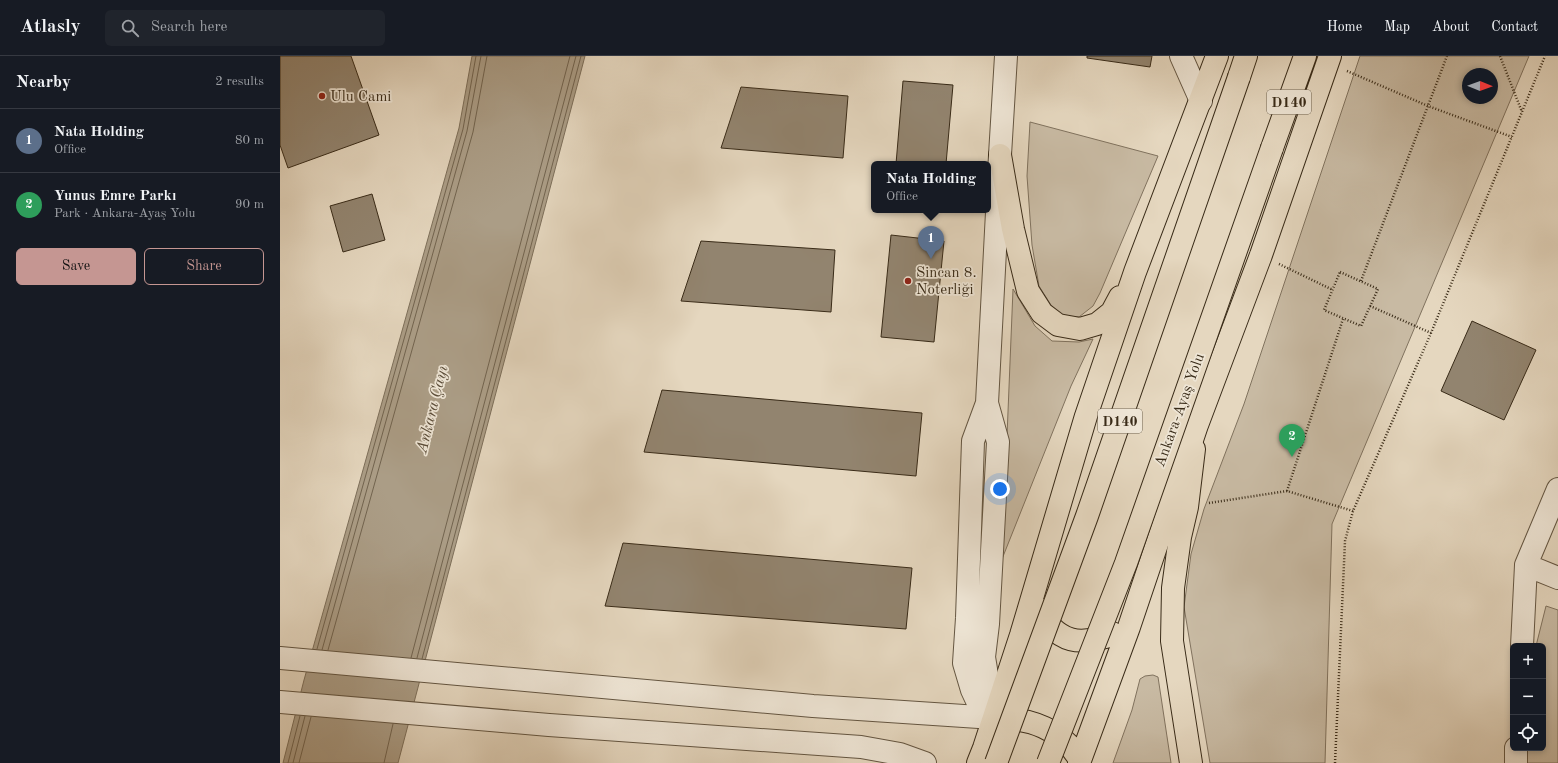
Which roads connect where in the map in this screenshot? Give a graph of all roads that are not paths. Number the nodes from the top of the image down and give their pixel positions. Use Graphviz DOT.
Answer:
graph roads {
  1 [pos="1006,56"];
  2 [pos="1181,56"];
  3 [pos="1217,56"];
  4 [pos="1246,56"];
  5 [pos="1305,56"];
  6 [pos="1329,59"];
  7 [pos="1201,101"];
  8 [pos="1000,155"];
  9 [pos="1135,272"];
  10 [pos="1198,425"];
  11 [pos="1558,489"];
  12 [pos="1553,515"];
  13 [pos="1526,565"];
  14 [pos="1039,572"];
  15 [pos="1558,578"];
  16 [pos="1138,599"];
  17 [pos="1522,643"];
  18 [pos="289,659"];
  19 [pos="285,702"];
  20 [pos="994,718"];
  21 [pos="1516,751"];
  22 [pos="1081,762"];
  23 [pos="925,763"];
  24 [pos="978,763"];
  25 [pos="996,763"];
  26 [pos="1048,763"];
  27 [pos="1191,763"];
  28 [pos="1516,763"];
  1 -- 8 [label="street"];
  2 -- 7 [label="street"];
  3 -- 7 [label="main road"];
  4 -- 25 [label="main road, D140, bridge"];
  5 -- 26 [label="main road, Ankara-Ayaş Yolu / D140, bridge"];
  6 -- 10 [label="main road"];
  7 -- 9 [label="main road"];
  8 -- 9 [label="main road"];
  8 -- 20 [label="street"];
  9 -- 14 [label="main road"];
  10 -- 16 [label="main road"];
  10 -- 27 [label="main road"];
  11 -- 12 [label="street"];
  12 -- 13 [label="street"];
  13 -- 15 [label="street"];
  13 -- 17 [label="street"];
  14 -- 16 [label="main road"];
  14 -- 20 [label="main road"];
  16 -- 22 [label="main road"];
  18 -- 20 [label="street"];
  19 -- 23 [label="street"];
  20 -- 22 [label="main road"];
  20 -- 24 [label="main road"];
  21 -- 28 [label="street"];
}
